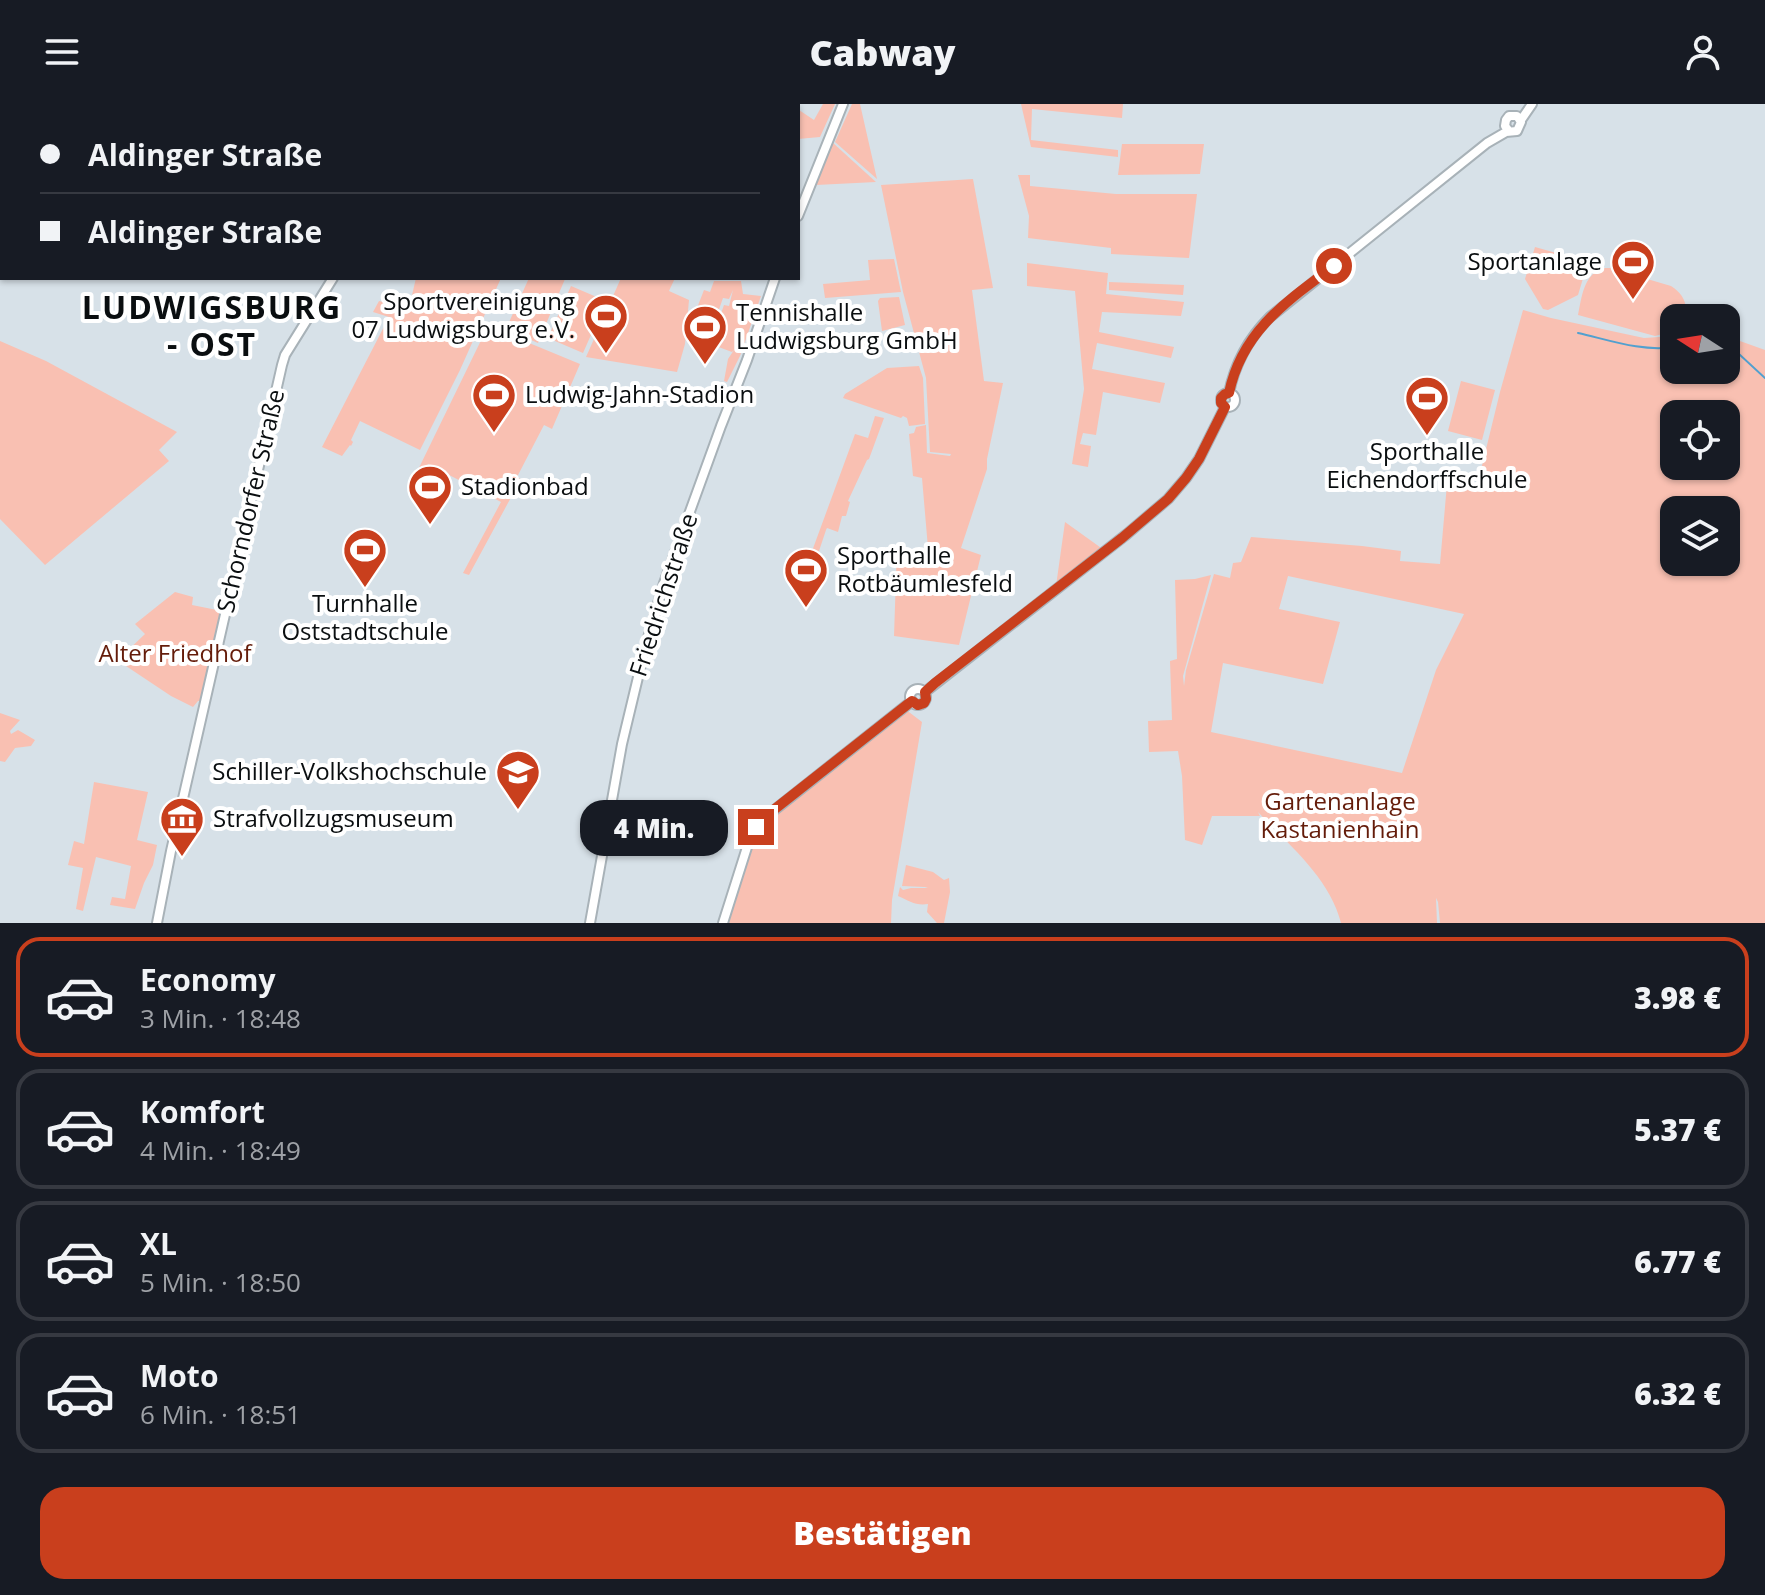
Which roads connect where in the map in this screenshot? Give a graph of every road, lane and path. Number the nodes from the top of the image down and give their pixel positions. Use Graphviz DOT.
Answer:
graph roads {
  1 [pos="843,104"];
  2 [pos="1532,105"];
  3 [pos="1518,118"];
  4 [pos="1507,128"];
  5 [pos="800,211"];
  6 [pos="332,280"];
  7 [pos="774,280"];
  8 [pos="157,923"];
  9 [pos="590,923"];
  10 [pos="723,923"];
  1 -- 5 [label="main road"];
  2 -- 3 [label="main road"];
  3 -- 4 [label="main road"];
  3 -- 4 [label="main road"];
  4 -- 10 [label="main road"];
  6 -- 8 [label="main road, Schorndorfer Straße"];
  7 -- 9 [label="main road, Friedrichstraße"];
}
